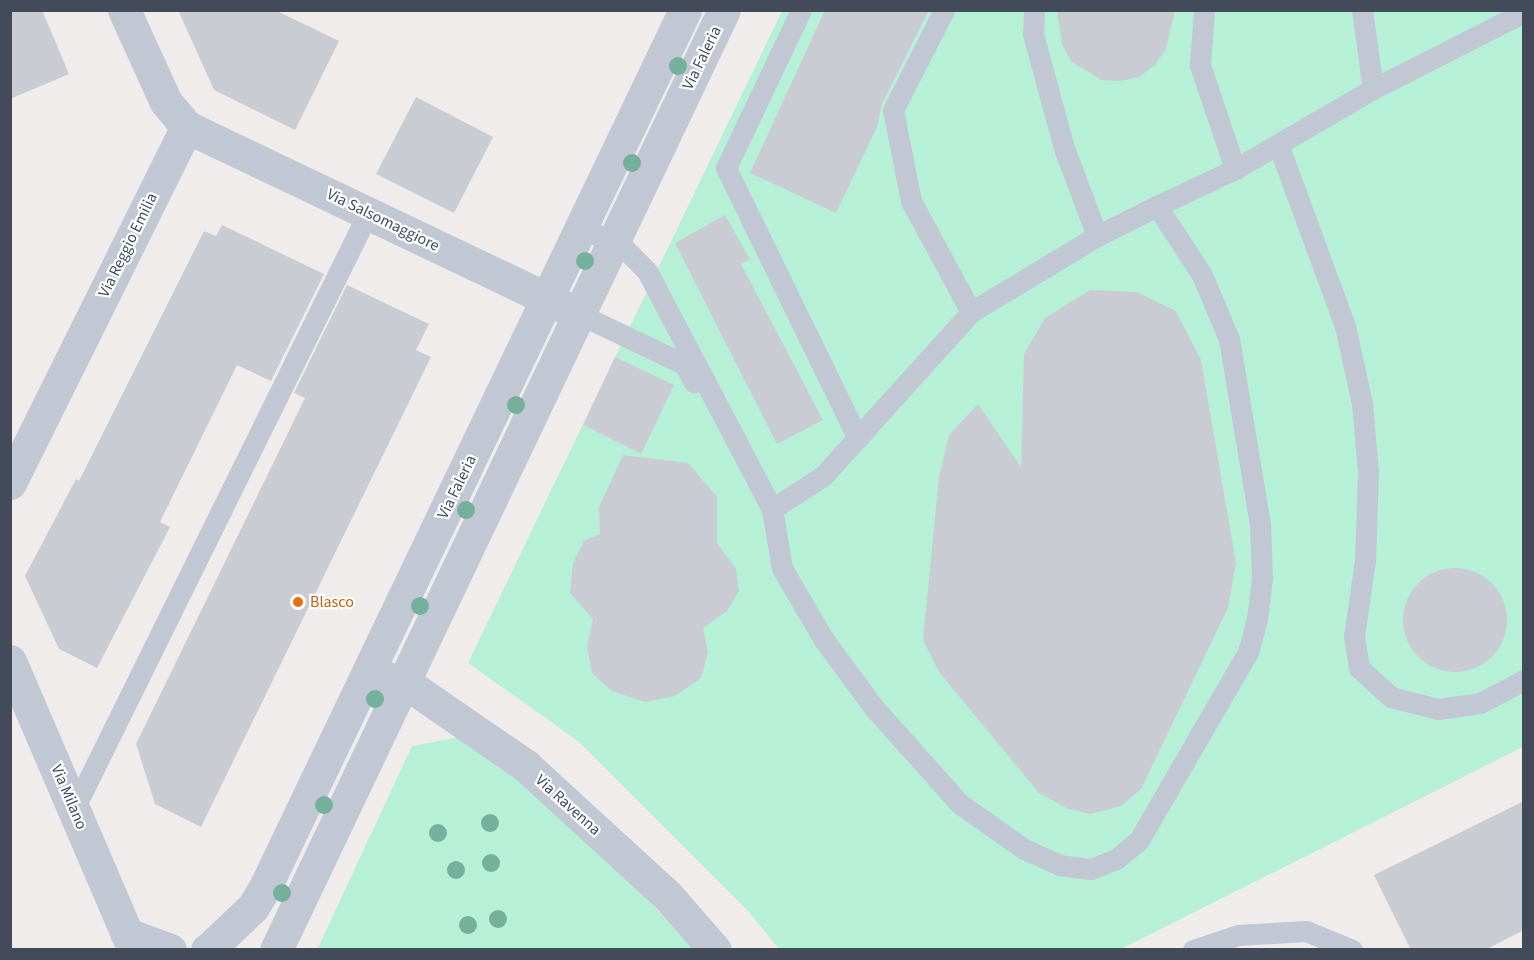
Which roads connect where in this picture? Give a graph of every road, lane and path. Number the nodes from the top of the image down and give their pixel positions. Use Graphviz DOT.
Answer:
graph roads {
  1 [pos="124,10"];
  2 [pos="685,10"];
  3 [pos="724,10"];
  4 [pos="801,10"];
  5 [pos="944,10"];
  6 [pos="1034,10"];
  7 [pos="1204,10"];
  8 [pos="1362,10"];
  9 [pos="1524,12"];
  10 [pos="1373,89"];
  11 [pos="187,127"];
  12 [pos="1278,144"];
  13 [pos="1235,168"];
  14 [pos="1157,206"];
  15 [pos="368,213"];
  16 [pos="580,231"];
  17 [pos="1097,236"];
  18 [pos="615,239"];
  19 [pos="547,299"];
  20 [pos="971,312"];
  21 [pos="579,314"];
  22 [pos="731,428"];
  23 [pos="858,438"];
  24 [pos="10,483"];
  25 [pos="772,509"];
  26 [pos="10,661"];
  27 [pos="367,674"];
  28 [pos="1524,680"];
  29 [pos="403,681"];
  30 [pos="74,810"];
  31 [pos="130,942"];
  32 [pos="208,949"];
  33 [pos="170,950"];
  34 [pos="276,950"];
  35 [pos="715,950"];
  36 [pos="1193,950"];
  37 [pos="1352,950"];
  1 -- 11 [label="street"];
  2 -- 16 [label="street, Via Faleria"];
  3 -- 18 [label="street, Via Faleria"];
  4 -- 23 [label="lane"];
  5 -- 20 [label="lane"];
  6 -- 17 [label="lane"];
  7 -- 13 [label="lane"];
  8 -- 10 [label="lane"];
  9 -- 10 [label="lane"];
  10 -- 12 [label="lane"];
  11 -- 15 [label="street, Via Salsomaggiore"];
  11 -- 24 [label="street, Via Reggio Emilia"];
  12 -- 13 [label="lane"];
  12 -- 28 [label="lane"];
  13 -- 14 [label="lane"];
  14 -- 17 [label="lane"];
  14 -- 25 [label="lane"];
  15 -- 19 [label="street, Via Salsomaggiore"];
  15 -- 30 [label="lane"];
  16 -- 18 [label="lane"];
  16 -- 19 [label="street, Via Faleria"];
  17 -- 20 [label="lane"];
  18 -- 21 [label="street, Via Faleria"];
  18 -- 22 [label="lane"];
  19 -- 21 [label="street, Via Salsomaggiore"];
  19 -- 27 [label="street, Via Faleria"];
  20 -- 23 [label="lane"];
  21 -- 22 [label="lane"];
  21 -- 29 [label="street, Via Faleria"];
  22 -- 25 [label="lane"];
  23 -- 25 [label="lane"];
  26 -- 30 [label="street, Via Milano"];
  27 -- 29 [label="street"];
  27 -- 32 [label="street, Via Faleria"];
  29 -- 34 [label="street, Via Faleria"];
  29 -- 35 [label="street, Via Ravenna"];
  30 -- 31 [label="street, Via Milano"];
  31 -- 33 [label="street, Via Milano"];
  36 -- 37 [label="lane"];
}
